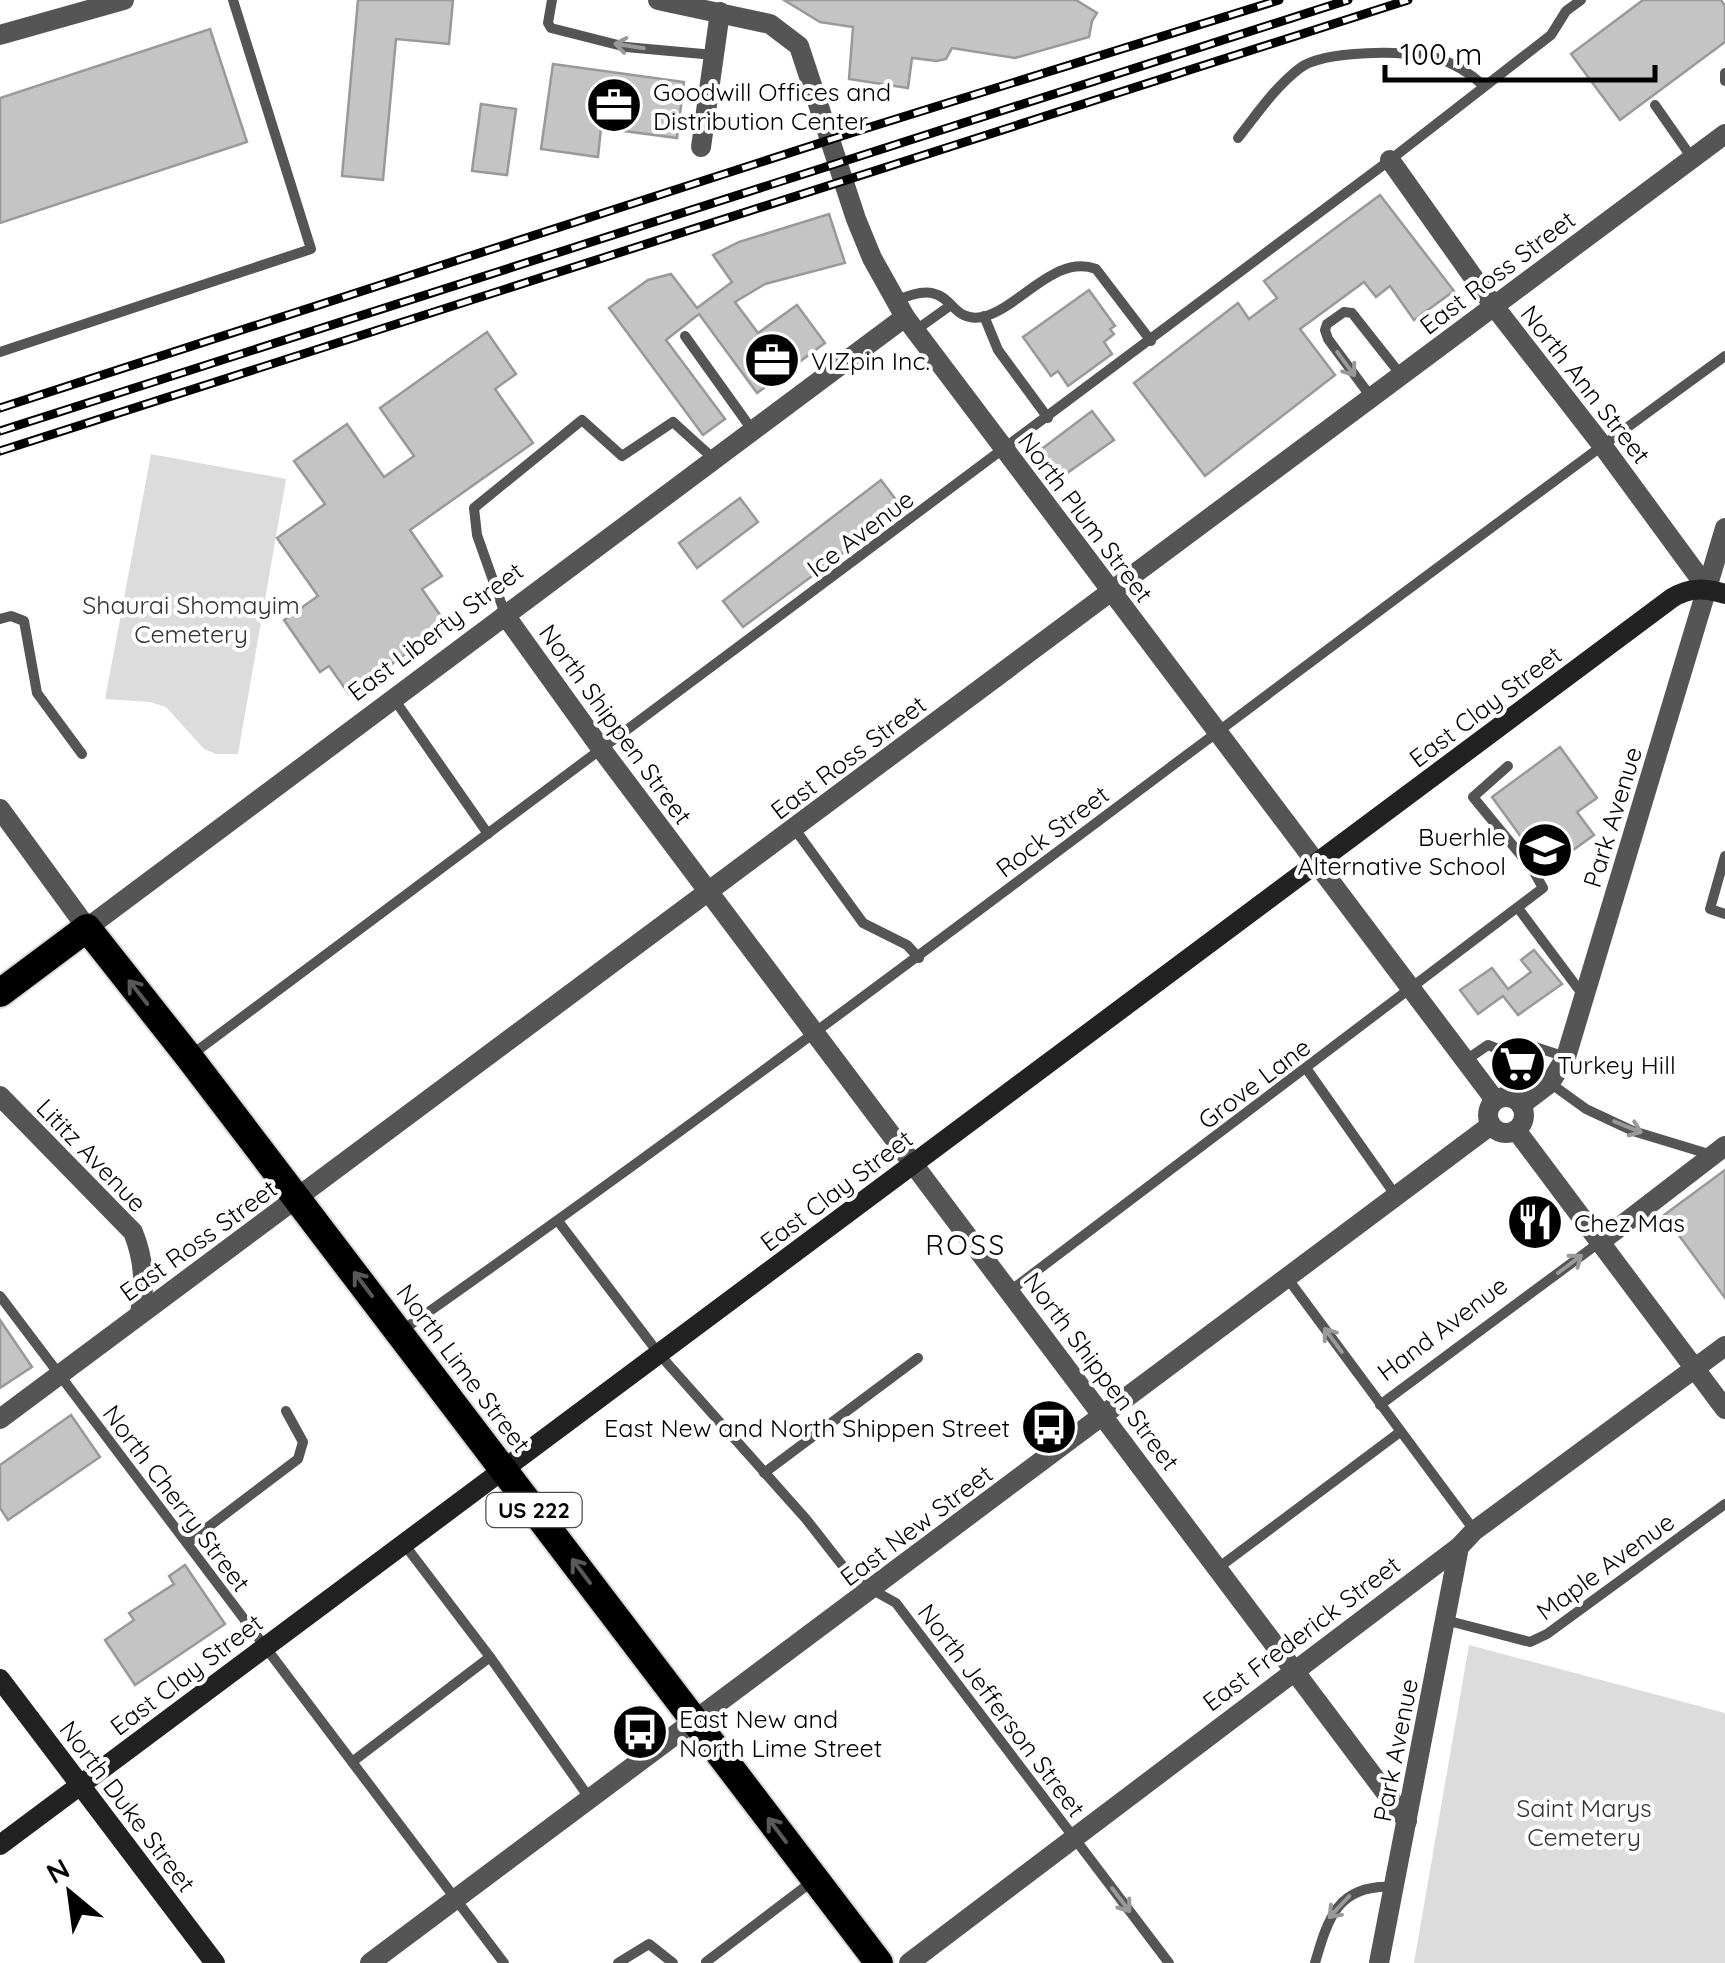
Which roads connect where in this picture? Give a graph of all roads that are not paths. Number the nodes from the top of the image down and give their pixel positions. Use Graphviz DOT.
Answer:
graph roads {
  1 [pos="124,0"];
  2 [pos="232,0"];
  3 [pos="552,0"];
  4 [pos="658,0"];
  5 [pos="1581,0"];
  6 [pos="720,12"];
  7 [pos="0,35"];
  8 [pos="714,54"];
  9 [pos="1484,86"];
  10 [pos="1655,105"];
  11 [pos="1725,134"];
  12 [pos="1238,138"];
  13 [pos="701,147"];
  14 [pos="1692,158"];
  15 [pos="1390,160"];
  16 [pos="951,305"];
  17 [pos="1493,305"];
  18 [pos="905,316"];
  19 [pos="984,316"];
  20 [pos="685,336"];
  21 [pos="1151,341"];
  22 [pos="0,352"];
  23 [pos="1725,356"];
  24 [pos="1401,374"];
  25 [pos="1370,397"];
  26 [pos="1048,418"];
  27 [pos="753,432"];
  28 [pos="1602,445"];
  29 [pos="1006,450"];
  30 [pos="715,460"];
  31 [pos="1725,528"];
  32 [pos="1716,591"];
  33 [pos="1111,593"];
  34 [pos="506,616"];
  35 [pos="0,620"];
  36 [pos="394,699"];
  37 [pos="1215,732"];
  38 [pos="602,750"];
  39 [pos="82,754"];
  40 [pos="1508,766"];
  41 [pos="0,809"];
  42 [pos="794,828"];
  43 [pos="488,834"];
  44 [pos="1725,856"];
  45 [pos="1315,864"];
  46 [pos="708,892"];
  47 [pos="1519,907"];
  48 [pos="1725,914"];
  49 [pos="87,928"];
  50 [pos="919,958"];
  51 [pos="1412,989"];
  52 [pos="0,993"];
  53 [pos="1584,996"];
  54 [pos="815,1034"];
  55 [pos="189,1057"];
  56 [pos="1566,1057"];
  57 [pos="1465,1061"];
  58 [pos="1306,1068"];
  59 [pos="1550,1083"];
  60 [pos="0,1096"];
  61 [pos="1495,1100"];
  62 [pos="1521,1104"];
  63 [pos="1491,1125"];
  64 [pos="1516,1130"];
  65 [pos="1719,1151"];
  66 [pos="914,1162"];
  67 [pos="1396,1196"];
  68 [pos="297,1198"];
  69 [pos="558,1220"];
  70 [pos="1600,1242"];
  71 [pos="1288,1278"];
  72 [pos="1010,1291"];
  73 [pos="0,1296"];
  74 [pos="140,1313"];
  75 [pos="399,1332"];
  76 [pos="1725,1346"];
  77 [pos="660,1354"];
  78 [pos="918,1358"];
  79 [pos="1694,1368"];
  80 [pos="57,1374"];
  81 [pos="1380,1406"];
  82 [pos="1725,1409"];
  83 [pos="286,1411"];
  84 [pos="1104,1416"];
  85 [pos="0,1419"];
  86 [pos="1400,1432"];
  87 [pos="503,1469"];
  88 [pos="764,1473"];
  89 [pos="1725,1504"];
  90 [pos="1474,1531"];
  91 [pos="187,1543"];
  92 [pos="404,1544"];
  93 [pos="1459,1547"];
  94 [pos="1218,1568"];
  95 [pos="872,1589"];
  96 [pos="1446,1620"];
  97 [pos="266,1646"];
  98 [pos="490,1657"];
  99 [pos="1294,1670"];
  100 [pos="0,1680"];
  101 [pos="694,1721"];
  102 [pos="352,1762"];
  103 [pos="80,1785"];
  104 [pos="590,1798"];
  105 [pos="1407,1821"];
  106 [pos="1073,1837"];
  107 [pos="0,1844"];
  108 [pos="815,1879"];
  109 [pos="1394,1887"];
  110 [pos="455,1899"];
  111 [pos="706,1962"];
  112 [pos="216,1963"];
  113 [pos="370,1963"];
  114 [pos="504,1963"];
  115 [pos="618,1963"];
  116 [pos="673,1963"];
  117 [pos="879,1963"];
  118 [pos="909,1963"];
  119 [pos="1169,1963"];
  120 [pos="1315,1963"];
  121 [pos="1379,1963"];
  1 -- 7 [label="street"];
  2 -- 22 [label="lane"];
  8 -- 3 [label="lane, one-way"];
  4 -- 6 [label="street, North Plum Street"];
  5 -- 9 [label="lane, Ice Avenue"];
  6 -- 8 [label="street"];
  6 -- 18 [label="street, North Plum Street"];
  8 -- 13 [label="street"];
  9 -- 12 [label="lane"];
  9 -- 15 [label="lane, Ice Avenue"];
  10 -- 14 [label="lane"];
  11 -- 14 [label="street, East Ross Street"];
  14 -- 17 [label="street, East Ross Street"];
  15 -- 17 [label="street, North Ann Street"];
  15 -- 21 [label="lane, Ice Avenue"];
  16 -- 18 [label="lane"];
  16 -- 18 [label="lane"];
  16 -- 19 [label="lane"];
  17 -- 24 [label="street, East Ross Street"];
  17 -- 28 [label="street, North Ann Street"];
  18 -- 27 [label="street, East Liberty Street"];
  18 -- 29 [label="street, North Plum Street"];
  19 -- 21 [label="lane"];
  19 -- 26 [label="lane"];
  20 -- 27 [label="lane"];
  21 -- 26 [label="lane, Ice Avenue"];
  23 -- 28 [label="lane, Rock Street"];
  24 -- 25 [label="street, East Ross Street"];
  24 -- 25 [label="lane, one-way"];
  25 -- 33 [label="street, East Ross Street"];
  26 -- 29 [label="lane, Ice Avenue"];
  27 -- 30 [label="street, East Liberty Street"];
  28 -- 32 [label="street, North Ann Street"];
  28 -- 37 [label="lane, Rock Street"];
  29 -- 33 [label="street, North Plum Street"];
  29 -- 38 [label="lane, Ice Avenue"];
  30 -- 34 [label="street, East Liberty Street"];
  30 -- 34 [label="lane"];
  31 -- 32 [label="street, Park Avenue"];
  32 -- 45 [label="main road, East Clay Street"];
  32 -- 53 [label="street, Park Avenue"];
  33 -- 37 [label="street, North Plum Street"];
  33 -- 42 [label="street, East Ross Street"];
  34 -- 36 [label="street, East Liberty Street"];
  34 -- 38 [label="street, North Shippen Street"];
  35 -- 39 [label="lane"];
  36 -- 43 [label="lane"];
  36 -- 49 [label="street, East Liberty Street"];
  37 -- 45 [label="street, North Plum Street"];
  37 -- 50 [label="lane, Rock Street"];
  38 -- 43 [label="lane, Ice Avenue"];
  38 -- 46 [label="street, North Shippen Street"];
  40 -- 47 [label="lane"];
  41 -- 49 [label="street, North Lime Street"];
  42 -- 46 [label="street, East Ross Street"];
  42 -- 50 [label="lane"];
  43 -- 55 [label="lane, Ice Avenue"];
  44 -- 48 [label="lane"];
  45 -- 51 [label="street, North Plum Street"];
  45 -- 66 [label="main road, East Clay Street"];
  46 -- 54 [label="street, North Shippen Street"];
  46 -- 68 [label="street, East Ross Street"];
  47 -- 51 [label="lane, Grove Lane"];
  47 -- 53 [label="lane"];
  49 -- 52 [label="highway, East Liberty Street"];
  55 -- 49 [label="highway, North Lime Street / US 222, one-way"];
  50 -- 54 [label="lane, Rock Street"];
  51 -- 57 [label="street, North Plum Street"];
  51 -- 58 [label="lane, Grove Lane"];
  53 -- 56 [label="street, Park Avenue"];
  54 -- 66 [label="street, North Shippen Street"];
  54 -- 69 [label="lane, Rock Street"];
  55 -- 68 [label="highway, North Lime Street / US 222"];
  56 -- 57 [label="lane"];
  56 -- 59 [label="street, Park Avenue"];
  57 -- 61 [label="street, North Plum Street"];
  58 -- 67 [label="lane"];
  58 -- 72 [label="lane, Grove Lane"];
  59 -- 62 [label="street, Park Avenue"];
  59 -- 65 [label="lane, one-way"];
  60 -- 74 [label="street, Lititz Avenue"];
  61 -- 62 [label="street"];
  61 -- 63 [label="street"];
  62 -- 64 [label="street"];
  63 -- 64 [label="street"];
  63 -- 67 [label="street, East New Street"];
  64 -- 70 [label="street"];
  65 -- 70 [label="street, Hand Avenue"];
  66 -- 72 [label="street, North Shippen Street"];
  66 -- 77 [label="main road, East Clay Street"];
  67 -- 71 [label="street, East New Street"];
  68 -- 74 [label="street, East Ross Street"];
  75 -- 68 [label="highway, North Lime Street / US 222, one-way"];
  69 -- 75 [label="lane, Rock Street"];
  69 -- 77 [label="lane, North Jefferson Street"];
  70 -- 79 [label="street"];
  81 -- 70 [label="lane, Hand Avenue, one-way"];
  81 -- 71 [label="lane, one-way"];
  71 -- 84 [label="street, East New Street"];
  72 -- 84 [label="street, North Shippen Street"];
  73 -- 80 [label="lane, North Cherry Street"];
  74 -- 80 [label="street, East Ross Street"];
  75 -- 87 [label="highway, North Lime Street / US 222"];
  76 -- 79 [label="street, East Frederick Street"];
  77 -- 87 [label="main road, East Clay Street"];
  77 -- 88 [label="lane, North Jefferson Street"];
  78 -- 88 [label="lane"];
  79 -- 82 [label="street"];
  79 -- 90 [label="street, East Frederick Street"];
  80 -- 85 [label="street, East Ross Street"];
  80 -- 91 [label="lane, North Cherry Street"];
  81 -- 86 [label="lane"];
  83 -- 91 [label="lane"];
  84 -- 94 [label="street, North Shippen Street"];
  84 -- 95 [label="street, East New Street"];
  86 -- 90 [label="lane"];
  86 -- 94 [label="lane"];
  87 -- 92 [label="main road, East Clay Street"];
  101 -- 87 [label="highway, North Lime Street / US 222, one-way"];
  88 -- 95 [label="lane, North Jefferson Street"];
  89 -- 96 [label="lane, Maple Avenue"];
  90 -- 93 [label="street, East Frederick Street"];
  91 -- 97 [label="lane, North Cherry Street"];
  92 -- 97 [label="main road, East Clay Street"];
  92 -- 98 [label="lane"];
  93 -- 96 [label="street, Park Avenue"];
  93 -- 99 [label="street, East Frederick Street"];
  94 -- 99 [label="street, North Shippen Street"];
  95 -- 101 [label="street, East New Street"];
  95 -- 106 [label="lane, North Jefferson Street"];
  96 -- 105 [label="street, Park Avenue"];
  97 -- 102 [label="lane, North Cherry Street"];
  97 -- 103 [label="main road, East Clay Street"];
  98 -- 102 [label="lane"];
  98 -- 104 [label="lane"];
  99 -- 105 [label="street, North Shippen Street"];
  99 -- 106 [label="street, East Frederick Street"];
  100 -- 103 [label="main road, North Duke Street"];
  101 -- 104 [label="street, East New Street"];
  108 -- 101 [label="highway, North Lime Street / US 222, one-way"];
  102 -- 110 [label="lane, North Cherry Street"];
  103 -- 107 [label="main road, East Clay Street"];
  103 -- 112 [label="main road, North Duke Street"];
  104 -- 110 [label="street, East New Street"];
  105 -- 109 [label="street, Park Avenue"];
  106 -- 118 [label="street, East Frederick Street"];
  106 -- 119 [label="lane, North Jefferson Street, one-way"];
  108 -- 111 [label="lane"];
  108 -- 117 [label="highway, North Lime Street / US 222"];
  109 -- 120 [label="lane, one-way"];
  109 -- 121 [label="street, Park Avenue"];
  110 -- 113 [label="street, East New Street"];
  110 -- 114 [label="lane, North Cherry Street"];
  115 -- 116 [label="lane"];
}
